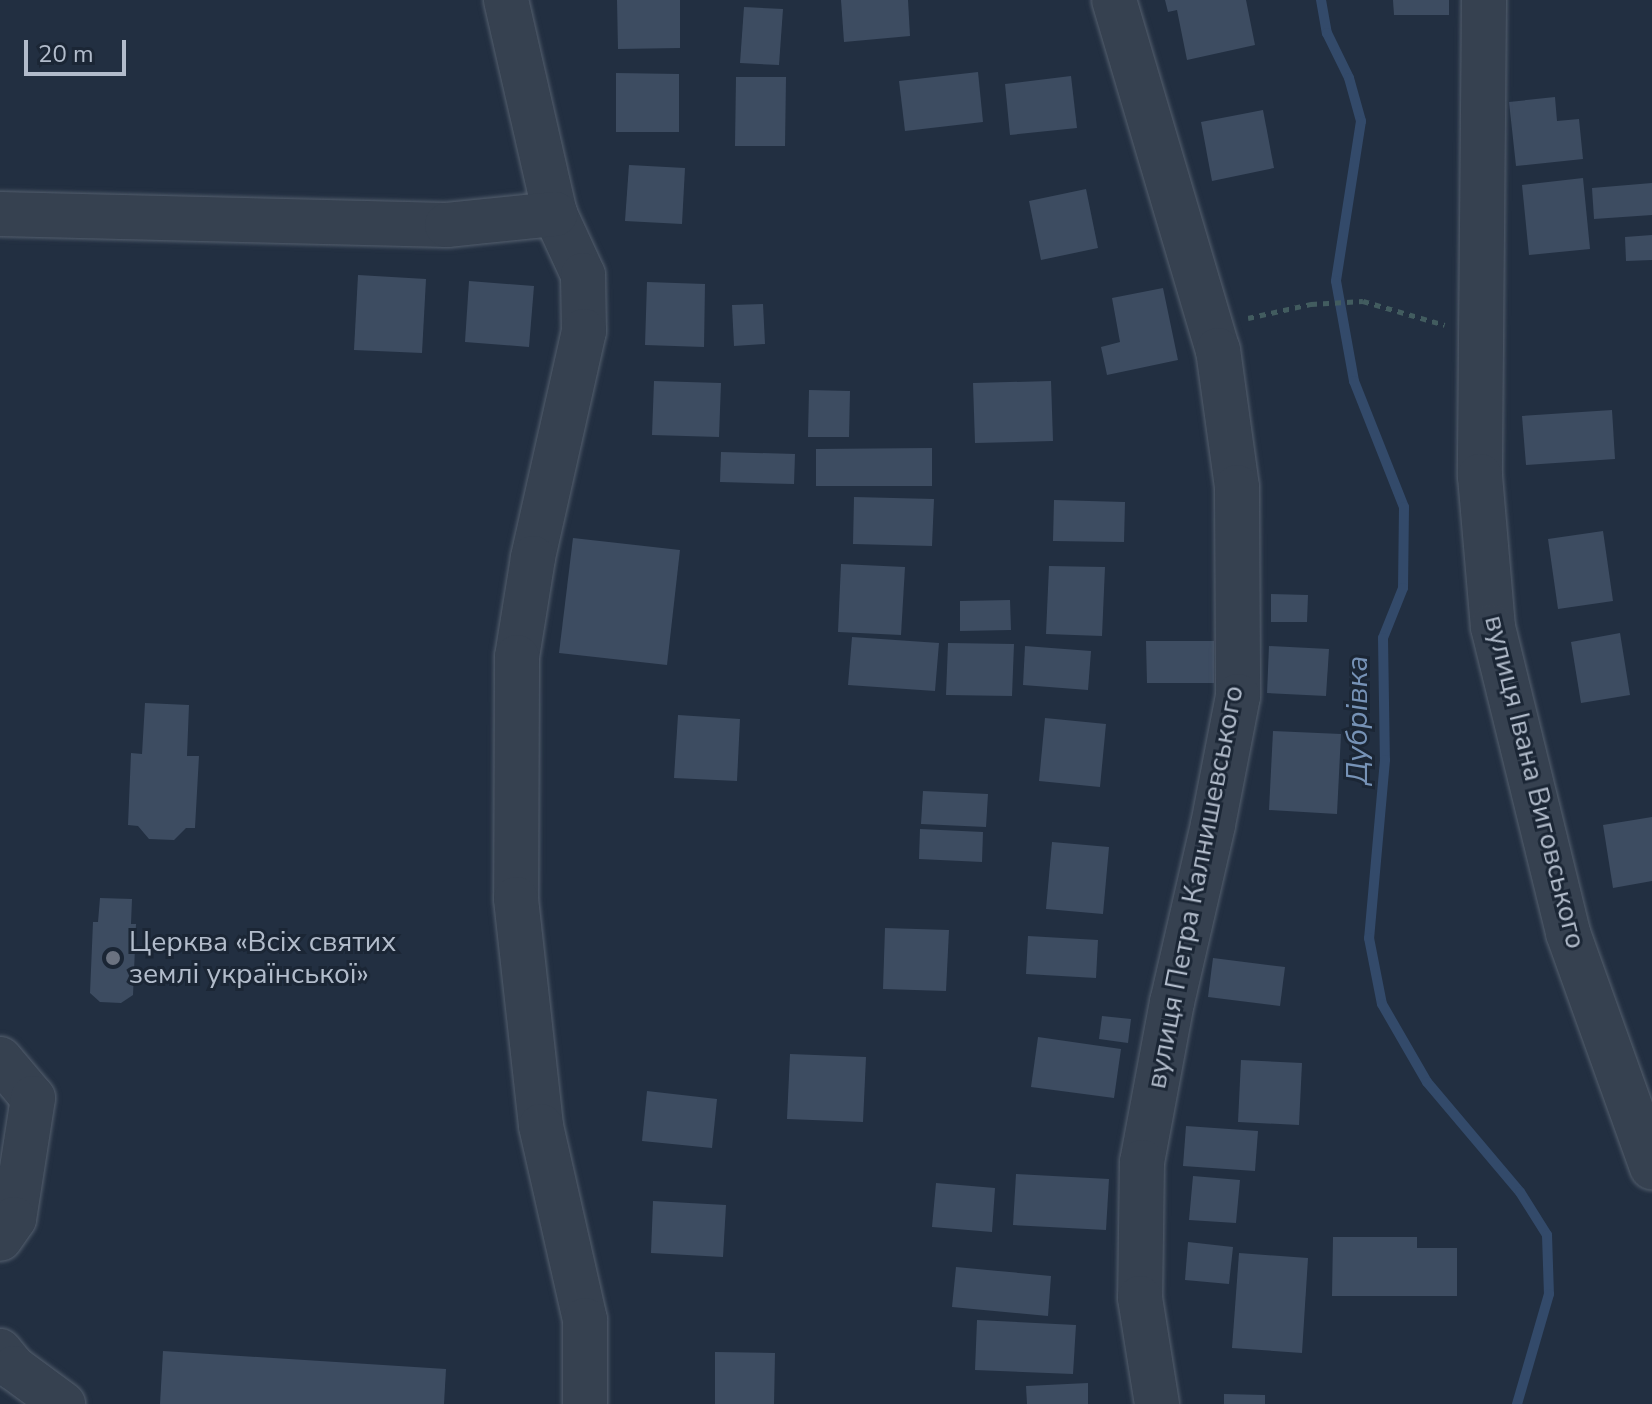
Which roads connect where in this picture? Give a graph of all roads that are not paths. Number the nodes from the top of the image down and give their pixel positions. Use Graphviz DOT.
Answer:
graph roads {
  1 [pos="506,0"];
  2 [pos="1114,0"];
  3 [pos="1484,0"];
  4 [pos="0,214"];
  5 [pos="555,214"];
  6 [pos="0,1059"];
  7 [pos="1652,1167"];
  8 [pos="0,1239"];
  9 [pos="0,1351"];
  10 [pos="63,1404"];
  11 [pos="585,1404"];
  12 [pos="1157,1404"];
  1 -- 5 [label="street"];
  2 -- 12 [label="street, вулиця Петра Калнишевського"];
  3 -- 7 [label="street, вулиця Івана Виговського"];
  4 -- 5 [label="street"];
  5 -- 11 [label="street"];
  6 -- 8 [label="street"];
  9 -- 10 [label="street"];
}
